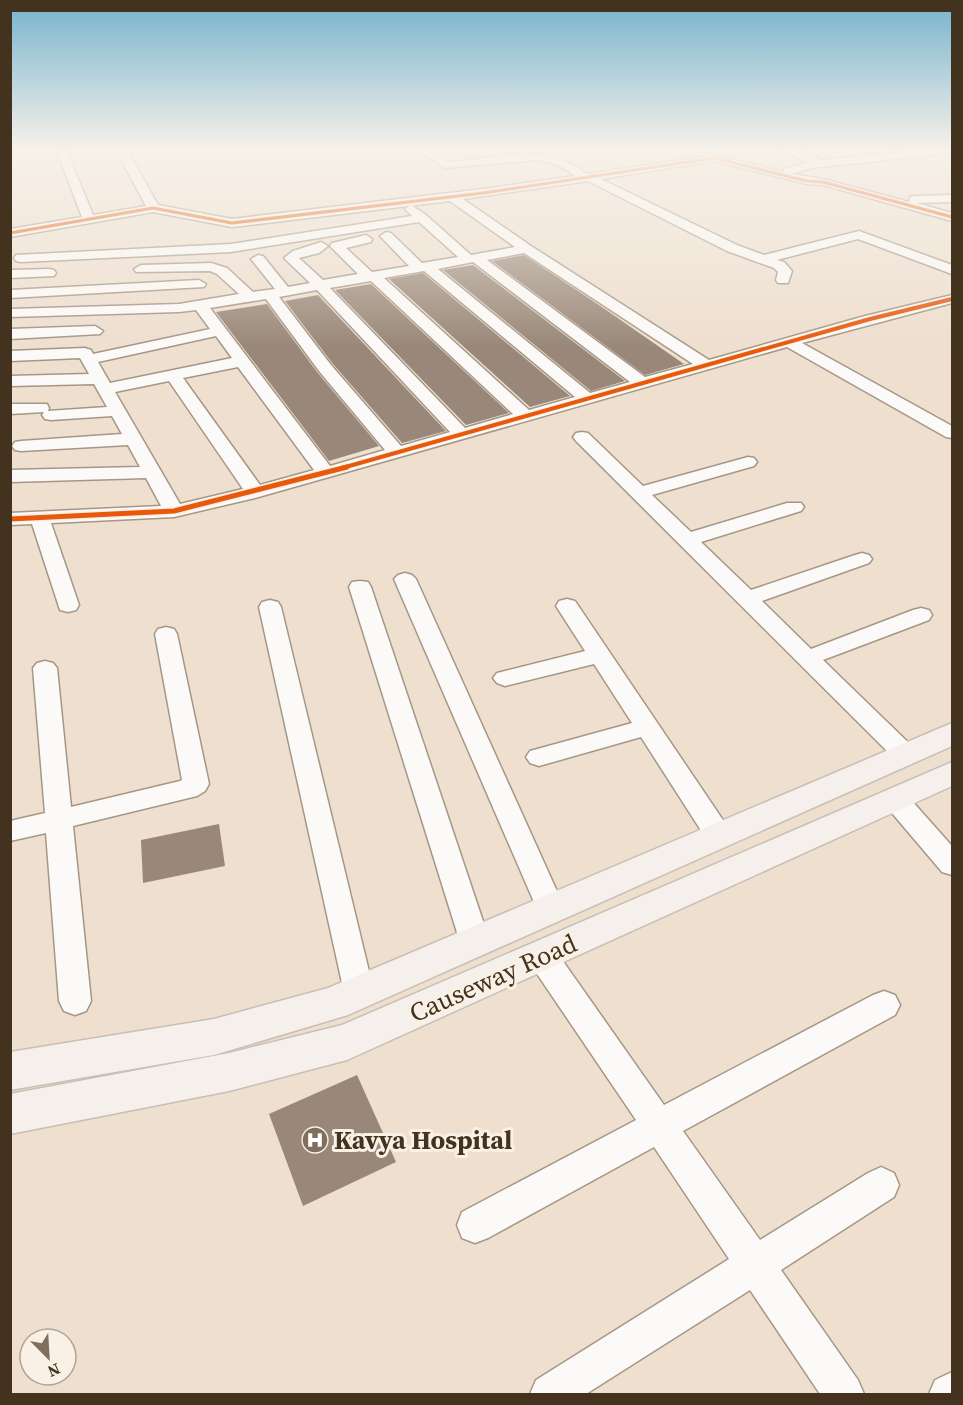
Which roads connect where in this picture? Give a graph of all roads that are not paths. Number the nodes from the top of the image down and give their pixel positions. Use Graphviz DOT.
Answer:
graph roads {
  1 [pos="300,215"];
  2 [pos="88,216"];
  3 [pos="109,216"];
  4 [pos="193,216"];
  5 [pos="295,216"];
  6 [pos="419,216"];
  7 [pos="479,216"];
  8 [pos="665,216"];
  9 [pos="920,216"];
  10 [pos="422,218"];
  11 [pos="89,219"];
  12 [pos="952,225"];
  13 [pos="434,229"];
  14 [pos="10,233"];
  15 [pos="312,235"];
  16 [pos="386,237"];
  17 [pos="10,246"];
  18 [pos="526,249"];
  19 [pos="23,255"];
  20 [pos="472,258"];
  21 [pos="258,259"];
  22 [pos="765,259"];
  23 [pos="423,267"];
  24 [pos="130,270"];
  25 [pos="952,270"];
  26 [pos="60,272"];
  27 [pos="371,276"];
  28 [pos="783,280"];
  29 [pos="199,284"];
  30 [pos="320,285"];
  31 [pos="277,293"];
  32 [pos="10,294"];
  33 [pos="250,297"];
  34 [pos="952,299"];
  35 [pos="73,311"];
  36 [pos="10,313"];
  37 [pos="210,318"];
  38 [pos="166,327"];
  39 [pos="95,331"];
  40 [pos="65,332"];
  41 [pos="10,334"];
  42 [pos="110,338"];
  43 [pos="789,342"];
  44 [pos="231,346"];
  45 [pos="208,351"];
  46 [pos="57,353"];
  47 [pos="10,356"];
  48 [pos="242,361"];
  49 [pos="153,363"];
  50 [pos="706,365"];
  51 [pos="97,375"];
  52 [pos="172,375"];
  53 [pos="10,381"];
  54 [pos="642,383"];
  55 [pos="586,399"];
  56 [pos="48,400"];
  57 [pos="10,408"];
  58 [pos="117,411"];
  59 [pos="525,416"];
  60 [pos="951,432"];
  61 [pos="461,434"];
  62 [pos="582,436"];
  63 [pos="133,439"];
  64 [pos="16,440"];
  65 [pos="397,453"];
  66 [pos="748,462"];
  67 [pos="152,472"];
  68 [pos="326,473"];
  69 [pos="10,476"];
  70 [pos="255,492"];
  71 [pos="638,493"];
  72 [pos="794,507"];
  73 [pos="174,512"];
  74 [pos="40,518"];
  75 [pos="10,519"];
  76 [pos="686,540"];
  77 [pos="862,559"];
  78 [pos="405,579"];
  79 [pos="360,587"];
  80 [pos="746,598"];
  81 [pos="68,605"];
  82 [pos="567,606"];
  83 [pos="270,607"];
  84 [pos="921,615"];
  85 [pos="166,634"];
  86 [pos="600,655"];
  87 [pos="808,658"];
  88 [pos="45,668"];
  89 [pos="505,678"];
  90 [pos="647,727"];
  91 [pos="952,734"];
  92 [pos="906,755"];
  93 [pos="539,757"];
  94 [pos="952,773"];
  95 [pos="895,799"];
  96 [pos="59,820"];
  97 [pos="10,831"];
  98 [pos="719,836"];
  99 [pos="952,864"];
  100 [pos="551,909"];
  101 [pos="475,942"];
  102 [pos="542,956"];
  103 [pos="359,992"];
  104 [pos="75,1001"];
  105 [pos="884,1005"];
  106 [pos="10,1071"];
  107 [pos="10,1114"];
  108 [pos="659,1126"];
  109 [pos="881,1185"];
  110 [pos="475,1225"];
  111 [pos="755,1265"];
  112 [pos="550,1395"];
  113 [pos="844,1395"];
  1 -- 15 [label="street"];
  2 -- 11 [label="street"];
  3 -- 11 [label="street"];
  4 -- 5 [label="street"];
  6 -- 10 [label="street"];
  7 -- 18 [label="street"];
  8 -- 22 [label="street"];
  9 -- 12 [label="street"];
  10 -- 13 [label="street"];
  10 -- 15 [label="street"];
  11 -- 19 [label="street"];
  13 -- 16 [label="street"];
  13 -- 20 [label="street"];
  14 -- 19 [label="street"];
  15 -- 19 [label="street"];
  15 -- 30 [label="street"];
  16 -- 23 [label="street"];
  16 -- 27 [label="street"];
  17 -- 19 [label="street"];
  18 -- 20 [label="street"];
  18 -- 50 [label="street"];
  19 -- 26 [label="street"];
  20 -- 23 [label="street"];
  20 -- 54 [label="street"];
  21 -- 31 [label="street"];
  22 -- 25 [label="street"];
  22 -- 28 [label="street"];
  23 -- 27 [label="street"];
  23 -- 55 [label="street"];
  24 -- 33 [label="street"];
  27 -- 30 [label="street"];
  27 -- 59 [label="street"];
  29 -- 32 [label="street"];
  30 -- 31 [label="street"];
  30 -- 61 [label="street"];
  31 -- 33 [label="street"];
  31 -- 65 [label="street"];
  33 -- 37 [label="street"];
  34 -- 43 [label="street"];
  35 -- 36 [label="street"];
  35 -- 37 [label="street"];
  35 -- 40 [label="street"];
  37 -- 38 [label="street"];
  37 -- 44 [label="street"];
  37 -- 51 [label="street"];
  39 -- 40 [label="street"];
  40 -- 41 [label="street"];
  40 -- 46 [label="street"];
  42 -- 51 [label="street"];
  43 -- 50 [label="street"];
  43 -- 60 [label="street"];
  44 -- 45 [label="street"];
  44 -- 48 [label="street"];
  46 -- 47 [label="street"];
  46 -- 51 [label="street"];
  46 -- 56 [label="street"];
  48 -- 52 [label="street"];
  48 -- 68 [label="street"];
  49 -- 51 [label="street"];
  50 -- 54 [label="street"];
  51 -- 52 [label="street"];
  51 -- 56 [label="street"];
  51 -- 58 [label="street"];
  52 -- 70 [label="street"];
  53 -- 56 [label="street"];
  54 -- 55 [label="street"];
  55 -- 59 [label="street"];
  56 -- 57 [label="street"];
  56 -- 58 [label="street"];
  58 -- 63 [label="street"];
  59 -- 61 [label="street"];
  61 -- 65 [label="street"];
  62 -- 71 [label="street"];
  63 -- 64 [label="street"];
  63 -- 67 [label="street"];
  65 -- 68 [label="street"];
  66 -- 71 [label="street"];
  67 -- 69 [label="street"];
  67 -- 73 [label="street"];
  68 -- 70 [label="street"];
  70 -- 73 [label="street"];
  71 -- 76 [label="street"];
  72 -- 76 [label="street"];
  73 -- 74 [label="street"];
  74 -- 75 [label="street"];
  74 -- 81 [label="street"];
  76 -- 80 [label="street"];
  77 -- 80 [label="street"];
  78 -- 100 [label="street"];
  79 -- 101 [label="street"];
  80 -- 87 [label="street"];
  82 -- 86 [label="street"];
  83 -- 103 [label="street"];
  84 -- 87 [label="street"];
  85 -- 96 [label="street"];
  86 -- 89 [label="street"];
  86 -- 90 [label="street"];
  87 -- 92 [label="street"];
  88 -- 96 [label="street"];
  90 -- 93 [label="street"];
  90 -- 98 [label="street"];
  91 -- 92 [label="main road, Causeway Road"];
  92 -- 98 [label="main road, Causeway Road"];
  94 -- 95 [label="main road, Causeway Road"];
  95 -- 99 [label="street"];
  95 -- 102 [label="main road, Causeway Road"];
  96 -- 97 [label="street"];
  96 -- 104 [label="street"];
  98 -- 100 [label="main road, Causeway Road"];
  100 -- 101 [label="main road, Causeway Road"];
  101 -- 103 [label="main road, Causeway Road"];
  102 -- 107 [label="main road, Causeway Road"];
  102 -- 108 [label="street"];
  103 -- 106 [label="main road, Causeway Road"];
  105 -- 108 [label="street"];
  108 -- 110 [label="street"];
  108 -- 111 [label="street"];
  109 -- 111 [label="street"];
  111 -- 112 [label="street"];
  111 -- 113 [label="street"];
}
